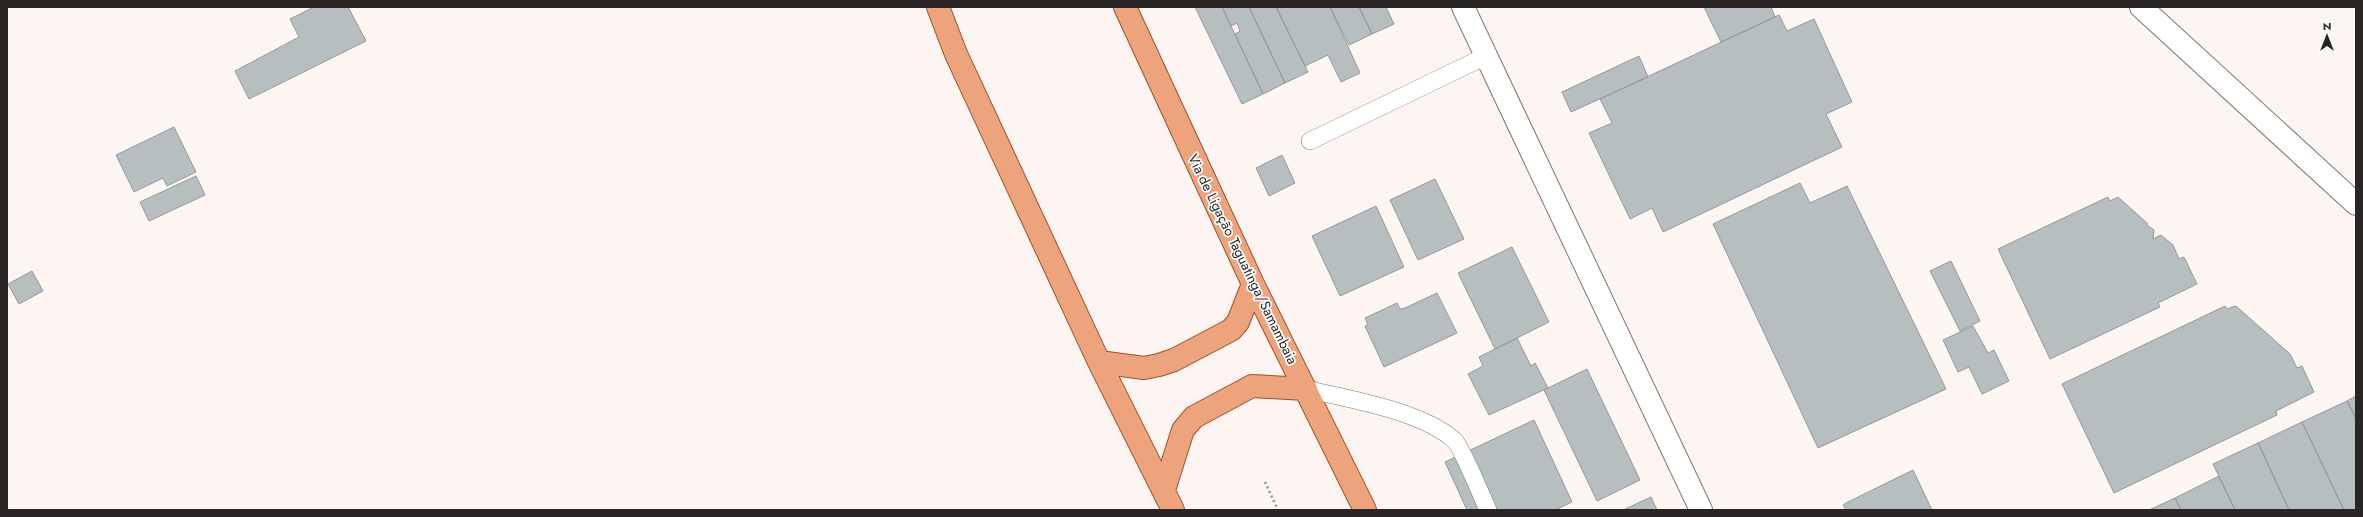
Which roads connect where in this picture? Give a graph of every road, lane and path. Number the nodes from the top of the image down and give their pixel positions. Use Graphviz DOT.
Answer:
graph roads {
  1 [pos="938,7"];
  2 [pos="1125,7"];
  3 [pos="1463,7"];
  4 [pos="2141,7"];
  5 [pos="1486,56"];
  6 [pos="1310,141"];
  7 [pos="2356,204"];
  8 [pos="1253,284"];
  9 [pos="1099,362"];
  10 [pos="1306,389"];
  11 [pos="1265,482"];
  12 [pos="1164,490"];
  13 [pos="1173,510"];
  14 [pos="1278,510"];
  15 [pos="1365,510"];
  16 [pos="1488,510"];
  17 [pos="1701,510"];
  1 -- 9 [label="main road"];
  2 -- 8 [label="main road, Via de Ligação Taguatinga/Samambaia"];
  3 -- 5 [label="street"];
  4 -- 7 [label="street"];
  5 -- 6 [label="lane"];
  5 -- 17 [label="street"];
  8 -- 9 [label="main road"];
  8 -- 10 [label="main road, Via de Ligação Taguatinga/Samambaia"];
  9 -- 12 [label="main road"];
  10 -- 12 [label="main road"];
  10 -- 15 [label="main road, Via de Ligação Taguatinga/Samambaia"];
  10 -- 16 [label="lane"];
  11 -- 14 [label="path"];
  12 -- 13 [label="main road"];
}
